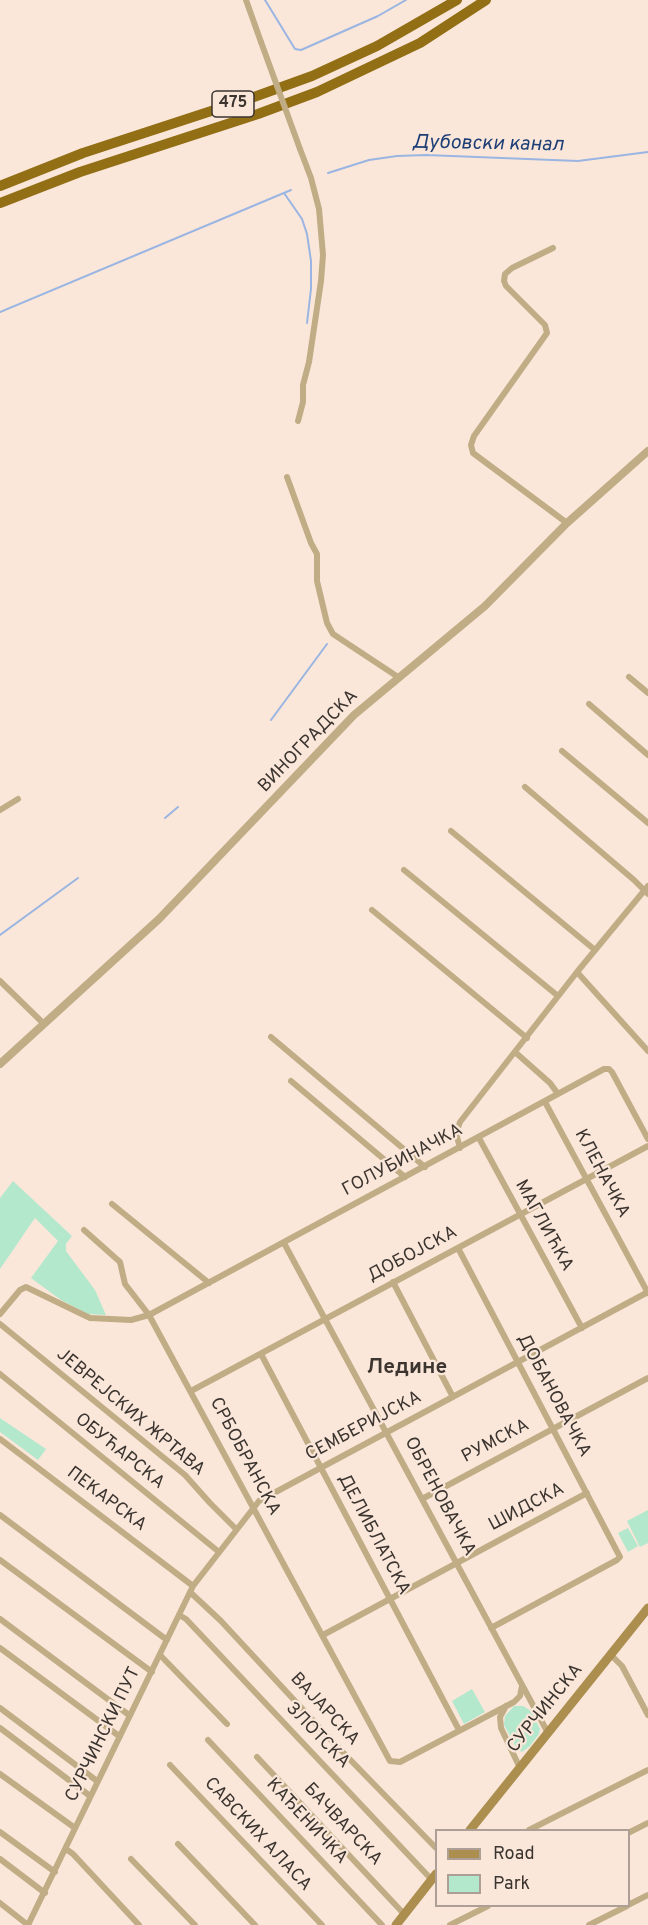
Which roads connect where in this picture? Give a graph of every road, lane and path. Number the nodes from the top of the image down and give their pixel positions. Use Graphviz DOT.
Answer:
graph roads {
  1 [pos="246,0"];
  2 [pos="457,0"];
  3 [pos="486,0"];
  4 [pos="0,186"];
  5 [pos="0,204"];
  6 [pos="553,248"];
  7 [pos="298,420"];
  8 [pos="648,451"];
  9 [pos="287,477"];
  10 [pos="567,523"];
  11 [pos="398,677"];
  12 [pos="629,677"];
  13 [pos="648,693"];
  14 [pos="589,704"];
  15 [pos="562,751"];
  16 [pos="648,755"];
  17 [pos="525,787"];
  18 [pos="18,800"];
  19 [pos="0,810"];
  20 [pos="648,823"];
  21 [pos="451,831"];
  22 [pos="404,870"];
  23 [pos="647,890"];
  24 [pos="372,910"];
  25 [pos="595,950"];
  26 [pos="577,972"];
  27 [pos="0,981"];
  28 [pos="558,996"];
  29 [pos="44,1024"];
  30 [pos="271,1037"];
  31 [pos="526,1038"];
  32 [pos="648,1051"];
  33 [pos="515,1052"];
  34 [pos="0,1064"];
  35 [pos="291,1081"];
  36 [pos="558,1095"];
  37 [pos="545,1102"];
  38 [pos="479,1138"];
  39 [pos="648,1139"];
  40 [pos="648,1146"];
  41 [pos="460,1148"];
  42 [pos="425,1167"];
  43 [pos="405,1177"];
  44 [pos="587,1180"];
  45 [pos="112,1204"];
  46 [pos="521,1215"];
  47 [pos="84,1230"];
  48 [pos="284,1243"];
  49 [pos="458,1248"];
  50 [pos="393,1282"];
  51 [pos="209,1283"];
  52 [pos="648,1293"];
  53 [pos="0,1314"];
  54 [pos="149,1315"];
  55 [pos="326,1319"];
  56 [pos="0,1324"];
  57 [pos="582,1328"];
  58 [pos="261,1354"];
  59 [pos="518,1362"];
  60 [pos="0,1374"];
  61 [pos="648,1378"];
  62 [pos="191,1391"];
  63 [pos="453,1397"];
  64 [pos="553,1429"];
  65 [pos="387,1432"];
  66 [pos="0,1439"];
  67 [pos="321,1467"];
  68 [pos="587,1493"];
  69 [pos="422,1499"];
  70 [pos="254,1507"];
  71 [pos="0,1515"];
  72 [pos="236,1529"];
  73 [pos="219,1552"];
  74 [pos="0,1560"];
  75 [pos="456,1563"];
  76 [pos="192,1589"];
  77 [pos="390,1599"];
  78 [pos="648,1608"];
  79 [pos="179,1615"];
  80 [pos="0,1619"];
  81 [pos="491,1628"];
  82 [pos="323,1635"];
  83 [pos="167,1640"];
  84 [pos="0,1648"];
  85 [pos="160,1655"];
  86 [pos="611,1655"];
  87 [pos="152,1672"];
  88 [pos="522,1686"];
  89 [pos="514,1702"];
  90 [pos="531,1703"];
  91 [pos="506,1706"];
  92 [pos="0,1708"];
  93 [pos="129,1715"];
  94 [pos="648,1715"];
  95 [pos="479,1720"];
  96 [pos="227,1724"];
  97 [pos="0,1728"];
  98 [pos="501,1728"];
  99 [pos="459,1730"];
  100 [pos="548,1733"];
  101 [pos="119,1736"];
  102 [pos="208,1740"];
  103 [pos="257,1757"];
  104 [pos="170,1765"];
  105 [pos="520,1768"];
  106 [pos="648,1770"];
  107 [pos="0,1774"];
  108 [pos="97,1781"];
  109 [pos="90,1796"];
  110 [pos="648,1823"];
  111 [pos="75,1828"];
  112 [pos="471,1829"];
  113 [pos="531,1829"];
  114 [pos="0,1832"];
  115 [pos="630,1832"];
  116 [pos="178,1844"];
  117 [pos="435,1847"];
  118 [pos="66,1849"];
  119 [pos="0,1859"];
  120 [pos="131,1859"];
  121 [pos="55,1872"];
  122 [pos="434,1876"];
  123 [pos="45,1893"];
  124 [pos="648,1895"];
  125 [pos="0,1903"];
  126 [pos="630,1904"];
  127 [pos="484,1907"];
  128 [pos="624,1907"];
  129 [pos="404,1914"];
  130 [pos="28,1925"];
  131 [pos="139,1925"];
  132 [pos="195,1925"];
  133 [pos="255,1925"];
  134 [pos="322,1925"];
  135 [pos="382,1925"];
  136 [pos="396,1925"];
  137 [pos="450,1925"];
  138 [pos="589,1925"];
  1 -- 7 [label="street, bridge"];
  2 -- 4 [label="highway, 475"];
  3 -- 5 [label="highway, 475"];
  6 -- 10 [label="street"];
  8 -- 10 [label="street, ВИНОГРАДСКА"];
  9 -- 11 [label="street"];
  10 -- 11 [label="street, ВИНОГРАДСКА"];
  11 -- 29 [label="street, ВИНОГРАДСКА"];
  12 -- 13 [label="street"];
  14 -- 16 [label="street"];
  15 -- 20 [label="street"];
  17 -- 23 [label="street"];
  18 -- 19 [label="street"];
  21 -- 25 [label="street"];
  22 -- 28 [label="street"];
  23 -- 25 [label="street"];
  24 -- 31 [label="street"];
  25 -- 26 [label="street"];
  26 -- 28 [label="street"];
  26 -- 32 [label="street"];
  27 -- 29 [label="street"];
  28 -- 31 [label="street"];
  29 -- 34 [label="street, ВИНОГРАДСКА"];
  30 -- 42 [label="street"];
  31 -- 33 [label="street"];
  33 -- 36 [label="street"];
  33 -- 41 [label="street"];
  35 -- 43 [label="street"];
  36 -- 37 [label="street, ГОЛУБИНАЧКА"];
  36 -- 39 [label="street, ГОЛУБИНАЧКА"];
  37 -- 38 [label="street, ГОЛУБИНАЧКА"];
  37 -- 44 [label="street, КЛЕНАЧКА"];
  38 -- 41 [label="street, ГОЛУБИНАЧКА"];
  38 -- 46 [label="street, МАГЛИЋКА"];
  40 -- 44 [label="street, ДОБОЈСКА"];
  41 -- 42 [label="street, ГОЛУБИНАЧКА"];
  42 -- 43 [label="street, ГОЛУБИНАЧКА"];
  43 -- 48 [label="street, ГОЛУБИНАЧКА"];
  44 -- 46 [label="street, ДОБОЈСКА"];
  44 -- 52 [label="street, КЛЕНАЧКА"];
  45 -- 51 [label="street"];
  46 -- 49 [label="street, ДОБОЈСКА"];
  46 -- 57 [label="street, МАГЛИЋКА"];
  47 -- 54 [label="street, СРБОБРАНСКА"];
  48 -- 51 [label="street, ГОЛУБИНАЧКА"];
  48 -- 55 [label="street, ОБРЕНОВАЧКА"];
  49 -- 50 [label="street, ДОБОЈСКА"];
  49 -- 59 [label="street, ДОБАНОВАЧКА"];
  50 -- 55 [label="street, ДОБОЈСКА"];
  50 -- 63 [label="street"];
  51 -- 54 [label="street, ГОЛУБИНАЧКА"];
  52 -- 57 [label="street, СЕМБЕРИЈСКА"];
  53 -- 54 [label="street"];
  54 -- 62 [label="street, СРБОБРАНСКА"];
  55 -- 58 [label="street, ДОБОЈСКА"];
  55 -- 65 [label="street, ОБРЕНОВАЧКА"];
  56 -- 72 [label="street, ЈЕВРЕЈСКИХ ЖРТАВА"];
  57 -- 59 [label="street, СЕМБЕРИЈСКА"];
  58 -- 62 [label="street, ДОБОЈСКА"];
  58 -- 67 [label="street, ДЕЛИБЛАТСКА"];
  59 -- 63 [label="street, СЕМБЕРИЈСКА"];
  59 -- 64 [label="street, ДОБАНОВАЧКА"];
  60 -- 73 [label="street, ОБУЋАРСКА"];
  61 -- 64 [label="street, РУМСКА"];
  62 -- 70 [label="street, СРБОБРАНСКА"];
  63 -- 65 [label="street, СЕМБЕРИЈСКА"];
  64 -- 68 [label="street, ДОБАНОВАЧКА"];
  64 -- 69 [label="street, РУМСКА"];
  65 -- 67 [label="street, СЕМБЕРИЈСКА"];
  65 -- 69 [label="street, ОБРЕНОВАЧКА"];
  66 -- 76 [label="street, ПЕКАРСКА"];
  67 -- 70 [label="street, СЕМБЕРИЈСКА"];
  67 -- 77 [label="street, ДЕЛИБЛАТСКА"];
  68 -- 75 [label="street, ШИДСКА"];
  68 -- 81 [label="street, ДОБАНОВАЧКА"];
  69 -- 75 [label="street, ОБРЕНОВАЧКА"];
  70 -- 72 [label="street, СЕМБЕРИЈСКА"];
  70 -- 82 [label="street, СРБОБРАНСКА"];
  71 -- 83 [label="street"];
  72 -- 73 [label="street, СЕМБЕРИЈСКА"];
  73 -- 76 [label="street, СЕМБЕРИЈСКА"];
  74 -- 87 [label="street"];
  75 -- 77 [label="street, ШИДСКА"];
  75 -- 81 [label="street, ОБРЕНОВАЧКА"];
  76 -- 79 [label="street, СУРЧИНСКИ ПУТ"];
  76 -- 117 [label="street, ВАЈАРСКА"];
  77 -- 82 [label="street, ШИДСКА"];
  77 -- 99 [label="street, ДЕЛИБЛАТСКА"];
  78 -- 86 [label="main road, СУРЧИНСКА"];
  79 -- 83 [label="street, СУРЧИНСКИ ПУТ"];
  79 -- 122 [label="street, ЗЛОТСКА"];
  80 -- 93 [label="street"];
  81 -- 88 [label="street, ОБРЕНОВАЧКА"];
  82 -- 99 [label="street, СРБОБРАНСКА"];
  83 -- 85 [label="street, СУРЧИНСКИ ПУТ"];
  84 -- 101 [label="street"];
  85 -- 87 [label="street, СУРЧИНСКИ ПУТ"];
  85 -- 96 [label="street"];
  86 -- 94 [label="street"];
  86 -- 100 [label="main road, СУРЧИНСКА"];
  87 -- 93 [label="street, СУРЧИНСКИ ПУТ"];
  88 -- 89 [label="street"];
  88 -- 90 [label="street, ОБРЕНОВАЧКА"];
  89 -- 90 [label="street"];
  89 -- 91 [label="street"];
  90 -- 100 [label="street, ОБРЕНОВАЧКА"];
  91 -- 95 [label="street"];
  91 -- 98 [label="street"];
  92 -- 108 [label="street"];
  93 -- 101 [label="street, СУРЧИНСКИ ПУТ"];
  95 -- 98 [label="street"];
  95 -- 99 [label="street"];
  97 -- 109 [label="street"];
  98 -- 105 [label="street"];
  100 -- 105 [label="main road, СУРЧИНСКА"];
  101 -- 108 [label="street, СУРЧИНСКИ ПУТ"];
  102 -- 135 [label="street, КАЂЕНИЧКА"];
  103 -- 129 [label="street, БАЧВАРСКА"];
  104 -- 134 [label="street, САВСКИХ АЛАСА"];
  105 -- 112 [label="main road, СУРЧИНСКА"];
  106 -- 113 [label="street"];
  107 -- 111 [label="street"];
  108 -- 109 [label="street, СУРЧИНСКИ ПУТ"];
  109 -- 111 [label="street, СУРЧИНСКИ ПУТ"];
  110 -- 115 [label="street"];
  111 -- 118 [label="street, СУРЧИНСКИ ПУТ"];
  114 -- 121 [label="street"];
  116 -- 133 [label="street"];
  118 -- 121 [label="street, СУРЧИНСКИ ПУТ"];
  118 -- 131 [label="street"];
  119 -- 123 [label="street"];
  120 -- 132 [label="street"];
  121 -- 123 [label="street, СУРЧИНСКИ ПУТ"];
  122 -- 129 [label="main road"];
  123 -- 130 [label="street, СУРЧИНСКИ ПУТ"];
  124 -- 126 [label="street"];
  125 -- 130 [label="street"];
  127 -- 137 [label="street"];
  128 -- 138 [label="street"];
  129 -- 136 [label="main road"];
}
